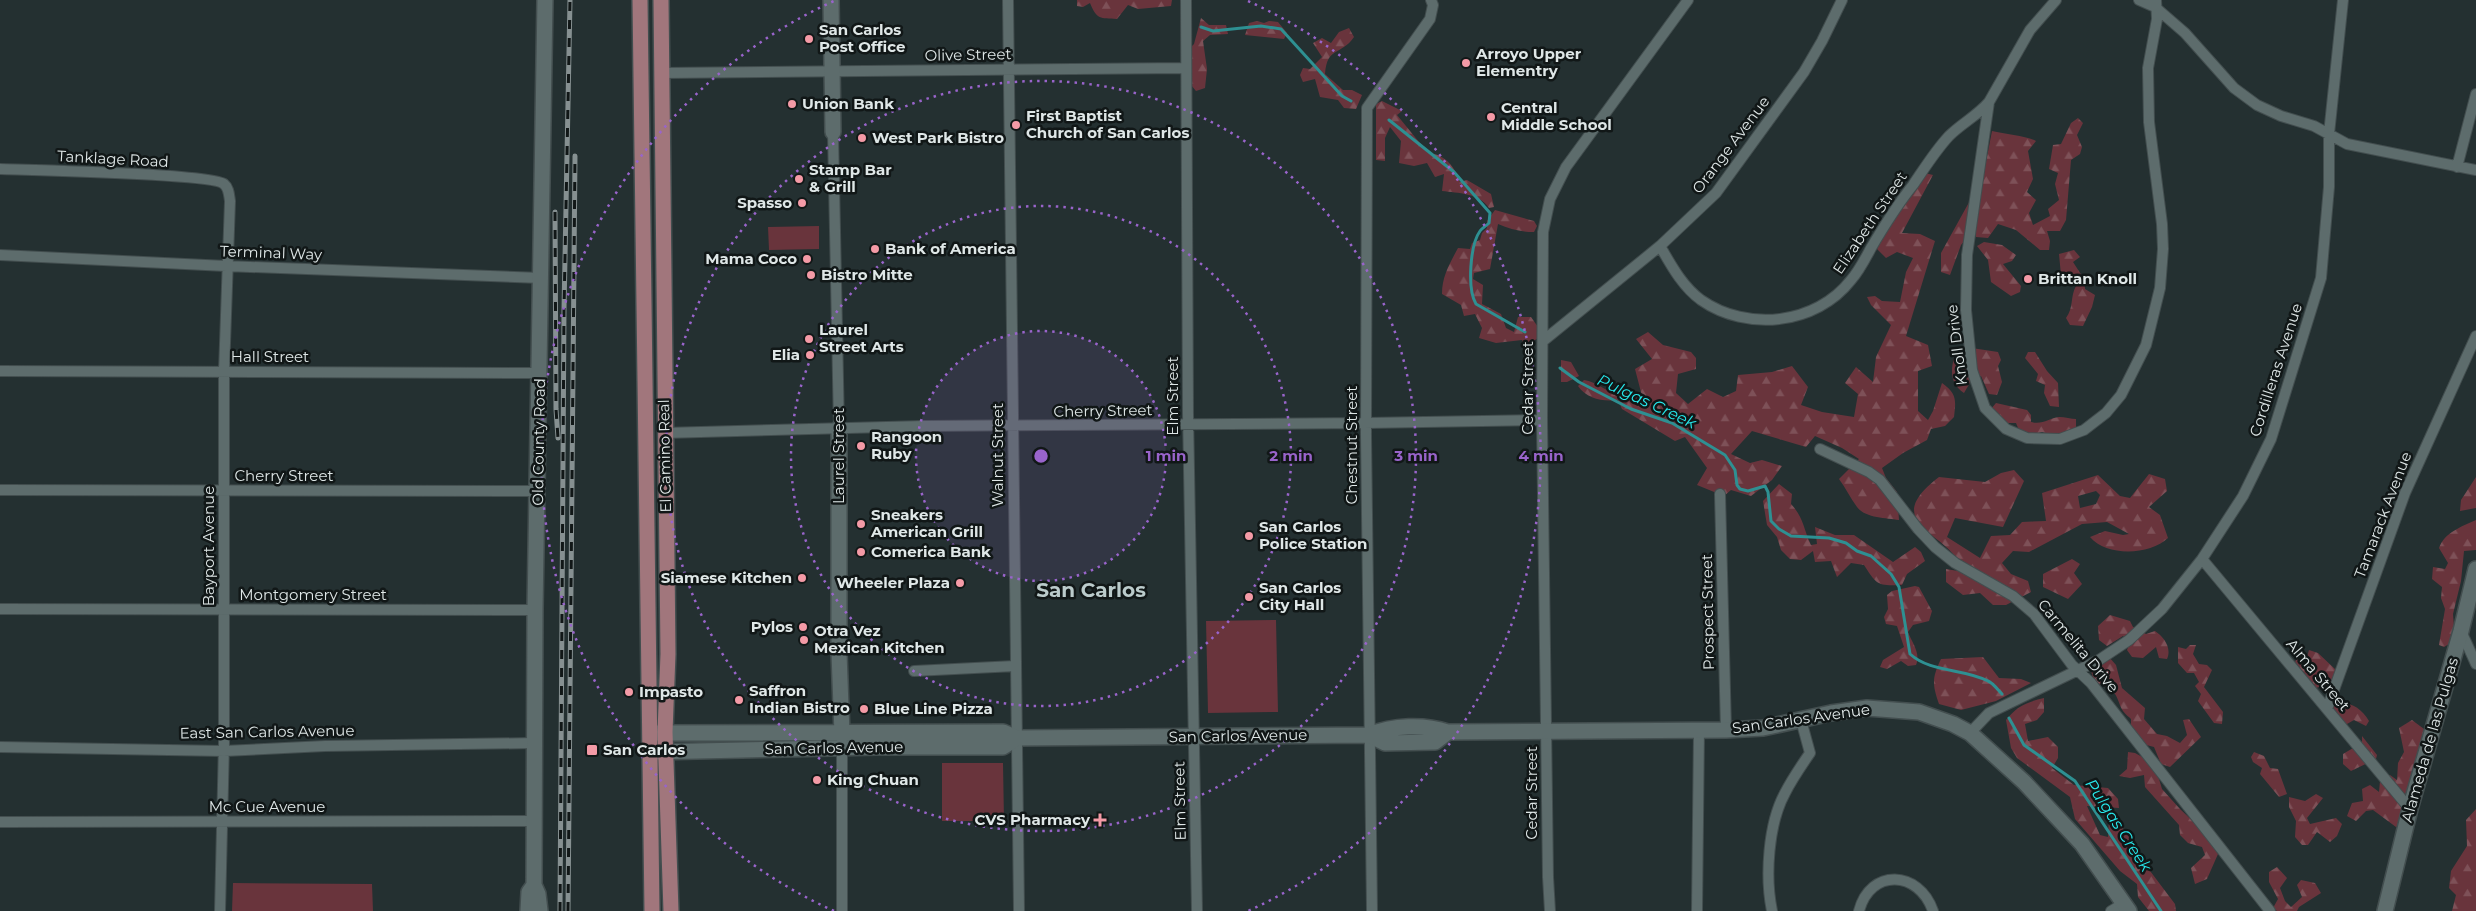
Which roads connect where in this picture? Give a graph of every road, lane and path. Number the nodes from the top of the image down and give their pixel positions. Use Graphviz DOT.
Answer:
graph roads {
  1 [pos="538,0"];
  2 [pos="545,0"];
  3 [pos="642,0"];
  4 [pos="660,0"];
  5 [pos="831,0"];
  6 [pos="1008,0"];
  7 [pos="1186,0"];
  8 [pos="1431,0"];
  9 [pos="1688,0"];
  10 [pos="1842,0"];
  11 [pos="2056,0"];
  12 [pos="2139,0"];
  13 [pos="2343,0"];
  14 [pos="2155,3"];
  15 [pos="1186,68"];
  16 [pos="1010,70"];
  17 [pos="661,72"];
  18 [pos="832,72"];
  19 [pos="2476,94"];
  20 [pos="1989,102"];
  21 [pos="833,132"];
  22 [pos="2329,134"];
  23 [pos="2457,167"];
  24 [pos="0,169"];
  25 [pos="2476,170"];
  26 [pos="223,183"];
  27 [pos="1660,246"];
  28 [pos="0,255"];
  29 [pos="226,266"];
  30 [pos="541,278"];
  31 [pos="2476,336"];
  32 [pos="1543,341"];
  33 [pos="0,371"];
  34 [pos="224,372"];
  35 [pos="541,373"];
  36 [pos="1542,420"];
  37 [pos="1366,423"];
  38 [pos="1188,425"];
  39 [pos="1014,427"];
  40 [pos="839,428"];
  41 [pos="645,430"];
  42 [pos="664,433"];
  43 [pos="1820,449"];
  44 [pos="0,490"];
  45 [pos="538,491"];
  46 [pos="224,492"];
  47 [pos="1720,494"];
  48 [pos="2202,559"];
  49 [pos="2476,569"];
  50 [pos="0,609"];
  51 [pos="224,610"];
  52 [pos="535,610"];
  53 [pos="2461,631"];
  54 [pos="2476,664"];
  55 [pos="1015,666"];
  56 [pos="914,671"];
  57 [pos="2078,671"];
  58 [pos="2327,709"];
  59 [pos="1801,720"];
  60 [pos="1699,729"];
  61 [pos="1726,730"];
  62 [pos="1548,731"];
  63 [pos="665,732"];
  64 [pos="650,733"];
  65 [pos="1970,733"];
  66 [pos="1369,735"];
  67 [pos="1194,737"];
  68 [pos="1017,738"];
  69 [pos="842,741"];
  70 [pos="535,743"];
  71 [pos="0,747"];
  72 [pos="224,751"];
  73 [pos="666,752"];
  74 [pos="650,753"];
  75 [pos="2410,809"];
  76 [pos="535,821"];
  77 [pos="0,822"];
  78 [pos="222,822"];
  79 [pos="534,885"];
  80 [pos="2121,908"];
  81 [pos="220,911"];
  82 [pos="528,911"];
  83 [pos="540,911"];
  84 [pos="652,911"];
  85 [pos="671,911"];
  86 [pos="842,911"];
  87 [pos="1019,911"];
  88 [pos="1197,911"];
  89 [pos="1372,911"];
  90 [pos="1550,911"];
  91 [pos="1697,911"];
  92 [pos="1772,911"];
  93 [pos="1860,911"];
  94 [pos="1933,911"];
  95 [pos="2270,911"];
  96 [pos="2385,911"];
  1 -- 2 [label="street"];
  2 -- 30 [label="main road, Old County Road"];
  3 -- 17 [label="main road"];
  3 -- 41 [label="main road, El Camino Real"];
  4 -- 17 [label="main road, El Camino Real"];
  5 -- 18 [label="main road, Laurel Street"];
  6 -- 16 [label="street, Walnut Street"];
  7 -- 15 [label="street, Elm Street"];
  8 -- 37 [label="street, Chestnut Street"];
  9 -- 32 [label="street, Cedar Street"];
  10 -- 27 [label="street, Orange Avenue"];
  11 -- 20 [label="street, Elizabeth Street"];
  12 -- 14 [label="street"];
  13 -- 22 [label="street, Cordilleras Avenue"];
  14 -- 20 [label="street, Knoll Drive"];
  14 -- 22 [label="street"];
  15 -- 16 [label="street, Olive Street"];
  15 -- 38 [label="street, Elm Street"];
  16 -- 18 [label="street, Olive Street"];
  16 -- 39 [label="street, Walnut Street"];
  17 -- 18 [label="street, Olive Street"];
  17 -- 42 [label="main road, El Camino Real"];
  18 -- 21 [label="main road, Laurel Street"];
  19 -- 23 [label="street"];
  20 -- 27 [label="street, Elizabeth Street"];
  21 -- 40 [label="street, Laurel Street"];
  22 -- 23 [label="street"];
  22 -- 48 [label="street, Cordilleras Avenue"];
  23 -- 25 [label="street"];
  24 -- 26 [label="street, Tanklage Road"];
  26 -- 29 [label="street, Bayport Avenue"];
  27 -- 32 [label="street, Orange Avenue"];
  28 -- 29 [label="street, Terminal Way"];
  29 -- 30 [label="street, Terminal Way"];
  29 -- 34 [label="street, Bayport Avenue"];
  30 -- 35 [label="main road, Old County Road"];
  31 -- 58 [label="street, Tamarack Avenue"];
  32 -- 36 [label="street, Cedar Street"];
  33 -- 34 [label="street, Hall Street"];
  34 -- 35 [label="street, Hall Street"];
  34 -- 46 [label="street, Bayport Avenue"];
  35 -- 45 [label="main road, Old County Road"];
  36 -- 37 [label="street, Cherry Street"];
  36 -- 62 [label="street, Cedar Street"];
  37 -- 38 [label="street, Cherry Street"];
  37 -- 66 [label="street, Chestnut Street"];
  38 -- 39 [label="street, Cherry Street"];
  38 -- 67 [label="street, Elm Street"];
  39 -- 40 [label="street, Cherry Street"];
  39 -- 55 [label="street, Walnut Street"];
  40 -- 42 [label="street, Cherry Street"];
  40 -- 69 [label="main road, Laurel Street"];
  41 -- 42 [label="main road"];
  41 -- 64 [label="main road, El Camino Real"];
  42 -- 63 [label="main road, El Camino Real"];
  43 -- 57 [label="street, Carmelita Drive"];
  44 -- 46 [label="street, Cherry Street"];
  45 -- 46 [label="street, Cherry Street"];
  45 -- 52 [label="main road, Old County Road"];
  46 -- 51 [label="street, Bayport Avenue"];
  47 -- 61 [label="street, Prospect Street"];
  48 -- 57 [label="street, Cordilleras Avenue"];
  48 -- 58 [label="street, Alma Street"];
  49 -- 53 [label="main road, Alameda de las Pulgas"];
  50 -- 51 [label="street, Montgomery Street"];
  51 -- 52 [label="street, Montgomery Street"];
  51 -- 72 [label="street, Bayport Avenue"];
  52 -- 70 [label="main road, Old County Road"];
  53 -- 54 [label="street"];
  53 -- 75 [label="main road, Alameda de las Pulgas"];
  55 -- 56 [label="street"];
  55 -- 68 [label="street, Walnut Street"];
  57 -- 65 [label="street, Cordilleras Avenue"];
  57 -- 95 [label="street, Carmelita Drive"];
  58 -- 75 [label="street, Alma Street"];
  59 -- 61 [label="main road, San Carlos Avenue"];
  59 -- 65 [label="main road, San Carlos Avenue"];
  59 -- 92 [label="street"];
  60 -- 61 [label="main road, San Carlos Avenue"];
  60 -- 62 [label="main road, San Carlos Avenue"];
  60 -- 91 [label="street"];
  62 -- 66 [label="main road, San Carlos Avenue"];
  62 -- 90 [label="street, Cedar Street"];
  63 -- 64 [label="main road, San Carlos Avenue"];
  63 -- 69 [label="main road, San Carlos Avenue"];
  63 -- 73 [label="main road, El Camino Real"];
  64 -- 74 [label="main road, El Camino Real"];
  65 -- 80 [label="main road, San Carlos Avenue"];
  66 -- 67 [label="main road, San Carlos Avenue"];
  66 -- 89 [label="street, Chestnut Street"];
  67 -- 68 [label="main road, San Carlos Avenue"];
  67 -- 88 [label="street, Elm Street"];
  68 -- 69 [label="main road, San Carlos Avenue"];
  68 -- 87 [label="street, Walnut Street"];
  69 -- 73 [label="main road, San Carlos Avenue"];
  69 -- 86 [label="street, Laurel Street"];
  70 -- 72 [label="street, East San Carlos Avenue"];
  70 -- 76 [label="main road, Old County Road"];
  71 -- 72 [label="street, East San Carlos Avenue"];
  72 -- 78 [label="street, Bayport Avenue"];
  73 -- 74 [label="main road, San Carlos Avenue"];
  73 -- 85 [label="main road, El Camino Real"];
  74 -- 84 [label="main road, El Camino Real"];
  75 -- 96 [label="main road, Alameda de las Pulgas"];
  76 -- 78 [label="street, Mc Cue Avenue"];
  76 -- 79 [label="main road, Old County Road"];
  77 -- 78 [label="street, Mc Cue Avenue"];
  78 -- 81 [label="street, Bayport Avenue"];
  79 -- 82 [label="main road, Old County Road"];
  79 -- 83 [label="main road, Old County Road"];
  93 -- 94 [label="street"];
}
